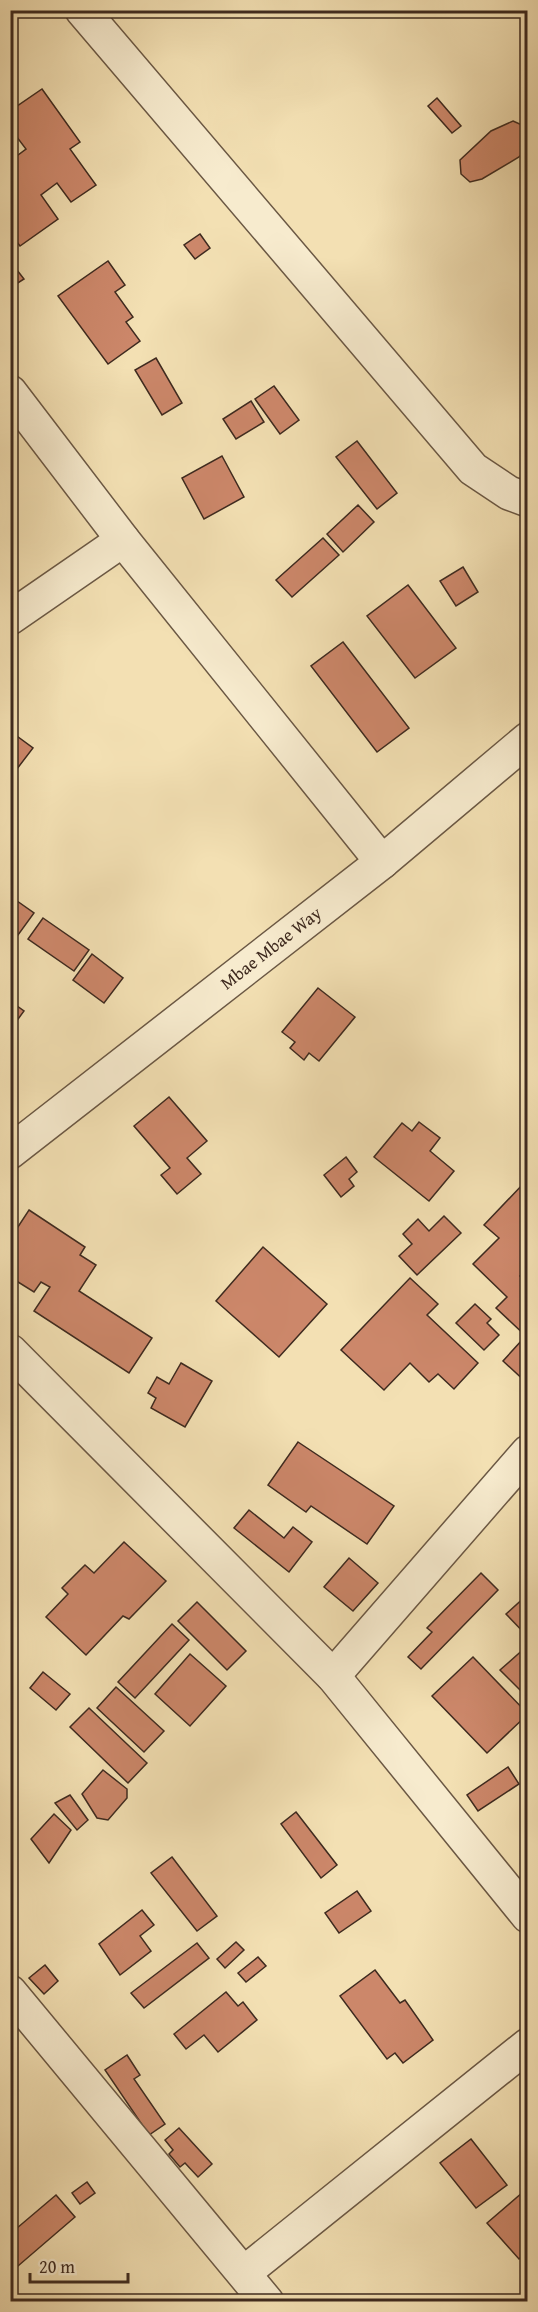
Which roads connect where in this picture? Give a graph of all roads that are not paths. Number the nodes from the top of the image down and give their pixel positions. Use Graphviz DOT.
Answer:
graph roads {
  1 [pos="81,10"];
  2 [pos="10,392"];
  3 [pos="528,500"];
  4 [pos="123,540"];
  5 [pos="10,618"];
  6 [pos="528,739"];
  7 [pos="382,862"];
  8 [pos="10,1152"];
  9 [pos="10,1351"];
  10 [pos="528,1452"];
  11 [pos="333,1676"];
  12 [pos="528,1916"];
  13 [pos="10,1992"];
  14 [pos="528,2045"];
  15 [pos="244,2273"];
  16 [pos="267,2301"];
  1 -- 3 [label="street"];
  2 -- 4 [label="street"];
  4 -- 5 [label="street"];
  4 -- 7 [label="street"];
  6 -- 7 [label="street, Mbae Mbae Way"];
  7 -- 8 [label="street, Mbae Mbae Way"];
  9 -- 11 [label="street"];
  10 -- 11 [label="street"];
  11 -- 12 [label="street"];
  13 -- 15 [label="street"];
  14 -- 15 [label="street"];
  15 -- 16 [label="street"];
}
